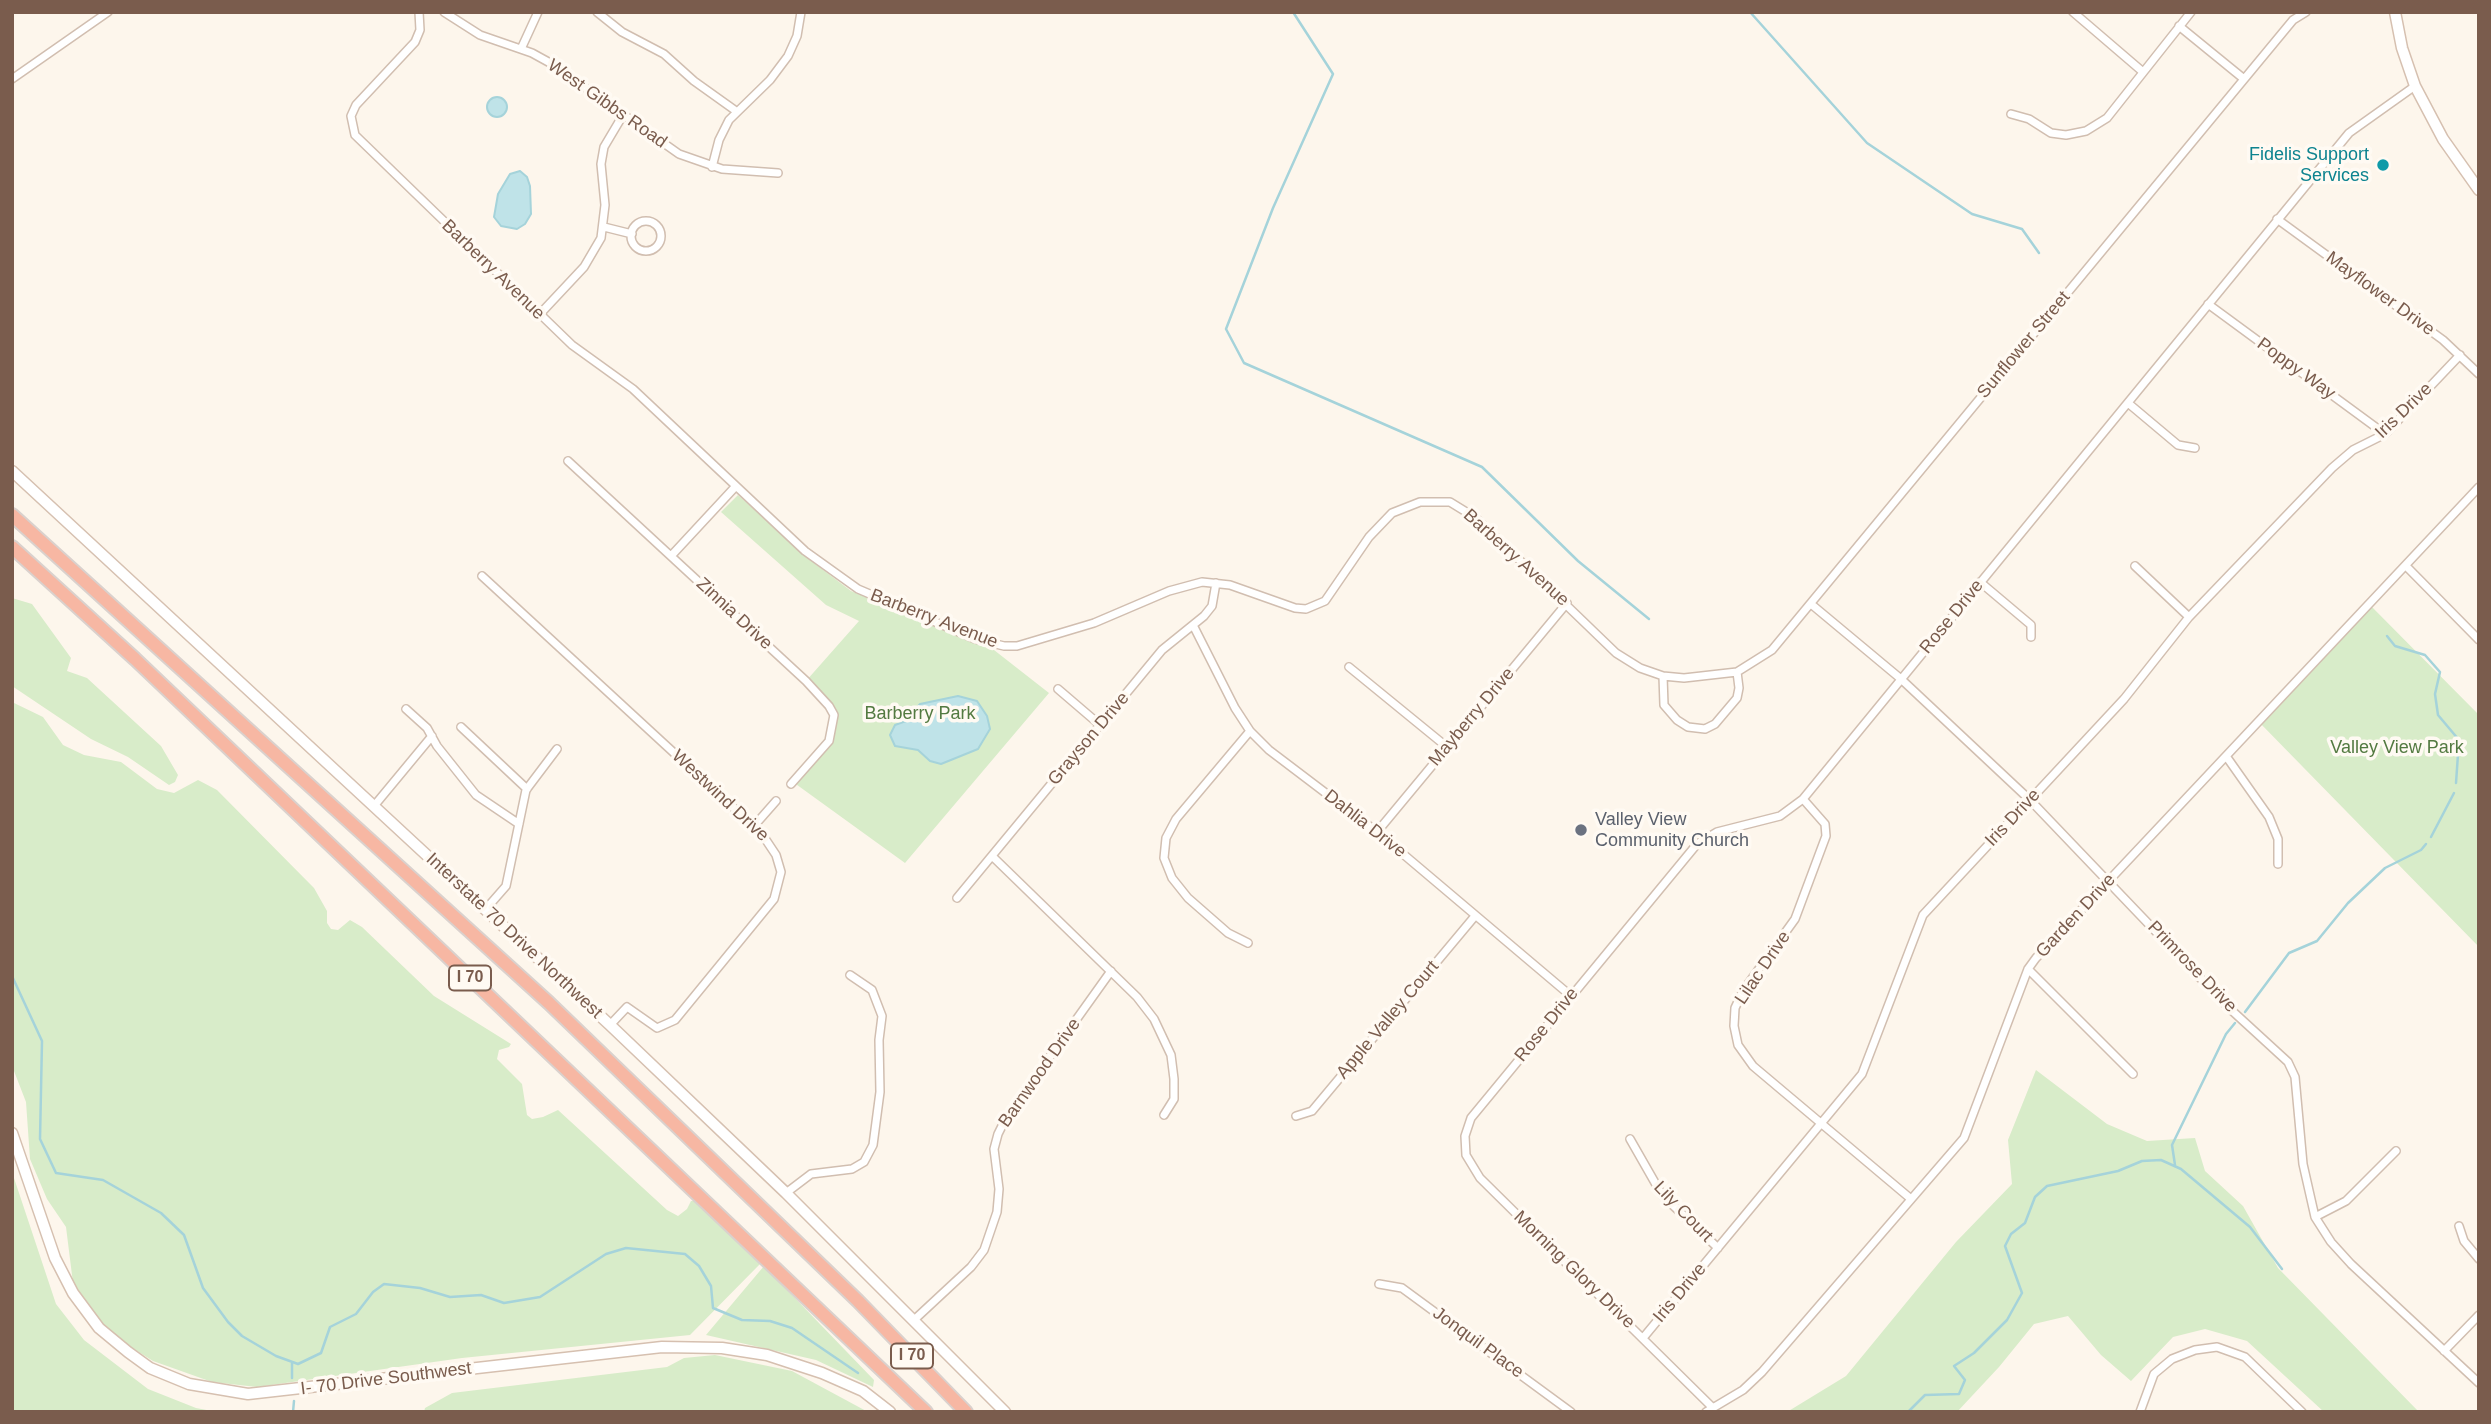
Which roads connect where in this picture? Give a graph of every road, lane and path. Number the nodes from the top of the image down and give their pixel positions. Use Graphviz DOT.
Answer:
graph roads {
  1 [pos="108,12"];
  2 [pos="419,12"];
  3 [pos="444,12"];
  4 [pos="538,12"];
  5 [pos="597,12"];
  6 [pos="801,12"];
  7 [pos="2073,12"];
  8 [pos="2191,12"];
  9 [pos="2306,12"];
  10 [pos="2395,12"];
  11 [pos="2179,26"];
  12 [pos="522,49"];
  13 [pos="2143,72"];
  14 [pos="12,79"];
  15 [pos="2244,79"];
  16 [pos="2415,86"];
  17 [pos="736,111"];
  18 [pos="2011,114"];
  19 [pos="623,116"];
  20 [pos="712,167"];
  21 [pos="778,173"];
  22 [pos="2479,190"];
  23 [pos="2277,219"];
  24 [pos="604,227"];
  25 [pos="632,234"];
  26 [pos="2208,304"];
  27 [pos="539,315"];
  28 [pos="2460,355"];
  29 [pos="2479,374"];
  30 [pos="2128,403"];
  31 [pos="2385,434"];
  32 [pos="2195,448"];
  33 [pos="568,461"];
  34 [pos="12,471"];
  35 [pos="736,486"];
  36 [pos="2479,487"];
  37 [pos="12,515"];
  38 [pos="12,547"];
  39 [pos="671,556"];
  40 [pos="2135,566"];
  41 [pos="2406,566"];
  42 [pos="482,576"];
  43 [pos="1980,582"];
  44 [pos="1216,583"];
  45 [pos="1567,603"];
  46 [pos="1811,604"];
  47 [pos="2189,617"];
  48 [pos="1193,625"];
  49 [pos="2031,637"];
  50 [pos="2479,640"];
  51 [pos="1349,667"];
  52 [pos="1737,671"];
  53 [pos="1663,676"];
  54 [pos="1709,677"];
  55 [pos="1901,679"];
  56 [pos="1058,689"];
  57 [pos="406,709"];
  58 [pos="1100,725"];
  59 [pos="461,727"];
  60 [pos="1250,731"];
  61 [pos="432,736"];
  62 [pos="1447,747"];
  63 [pos="557,748"];
  64 [pos="2226,756"];
  65 [pos="791,784"];
  66 [pos="527,789"];
  67 [pos="1803,799"];
  68 [pos="2030,800"];
  69 [pos="776,801"];
  70 [pos="374,806"];
  71 [pos="519,824"];
  72 [pos="754,826"];
  73 [pos="1377,832"];
  74 [pos="992,856"];
  75 [pos="2278,864"];
  76 [pos="2109,881"];
  77 [pos="957,898"];
  78 [pos="485,910"];
  79 [pos="1475,916"];
  80 [pos="1248,943"];
  81 [pos="2028,969"];
  82 [pos="1111,971"];
  83 [pos="850,975"];
  84 [pos="1571,996"];
  85 [pos="610,1025"];
  86 [pos="2133,1074"];
  87 [pos="1164,1115"];
  88 [pos="1296,1116"];
  89 [pos="1471,1118"];
  90 [pos="1822,1124"];
  91 [pos="12,1133"];
  92 [pos="1630,1139"];
  93 [pos="2396,1152"];
  94 [pos="786,1193"];
  95 [pos="1911,1199"];
  96 [pos="2315,1217"];
  97 [pos="2459,1226"];
  98 [pos="1718,1248"];
  99 [pos="2479,1259"];
  100 [pos="1380,1284"];
  101 [pos="2479,1315"];
  102 [pos="914,1320"];
  103 [pos="1643,1338"];
  104 [pos="2445,1351"];
  105 [pos="2479,1383"];
  106 [pos="1709,1410"];
  107 [pos="890,1412"];
  108 [pos="926,1412"];
  109 [pos="966,1412"];
  110 [pos="1005,1412"];
  111 [pos="1571,1412"];
  112 [pos="2140,1412"];
  113 [pos="2302,1412"];
  1 -- 14 [label="street"];
  2 -- 27 [label="street, Barberry Avenue"];
  3 -- 12 [label="street, West Gibbs Road"];
  4 -- 12 [label="street"];
  5 -- 17 [label="street"];
  6 -- 17 [label="street"];
  7 -- 13 [label="street"];
  8 -- 11 [label="street"];
  9 -- 15 [label="street, Sunflower Street"];
  10 -- 16 [label="street"];
  11 -- 13 [label="street"];
  11 -- 15 [label="street"];
  12 -- 19 [label="street, West Gibbs Road"];
  13 -- 18 [label="street"];
  15 -- 46 [label="street, Sunflower Street"];
  16 -- 22 [label="street"];
  16 -- 23 [label="street, Rose Drive"];
  17 -- 20 [label="street"];
  19 -- 20 [label="street, West Gibbs Road"];
  19 -- 24 [label="street"];
  20 -- 21 [label="street, West Gibbs Road"];
  23 -- 26 [label="street, Rose Drive"];
  23 -- 28 [label="street, Mayflower Drive"];
  24 -- 25 [label="street"];
  24 -- 27 [label="street"];
  25 -- 25 [label="street"];
  26 -- 30 [label="street, Rose Drive"];
  26 -- 31 [label="street, Poppy Way"];
  27 -- 35 [label="street, Barberry Avenue"];
  28 -- 29 [label="street, Mayflower Drive"];
  28 -- 31 [label="street, Iris Drive"];
  30 -- 32 [label="street"];
  30 -- 43 [label="street, Rose Drive"];
  31 -- 47 [label="street, Iris Drive"];
  33 -- 39 [label="street, Zinnia Drive"];
  34 -- 70 [label="street, Interstate 70 Drive Northwest"];
  35 -- 39 [label="street"];
  35 -- 44 [label="street, Barberry Avenue"];
  36 -- 41 [label="street, Garden Drive"];
  37 -- 109 [label="highway, I 70"];
  38 -- 108 [label="highway, I 70"];
  39 -- 65 [label="street, Zinnia Drive"];
  40 -- 47 [label="street"];
  41 -- 50 [label="street"];
  41 -- 64 [label="street, Garden Drive"];
  42 -- 72 [label="street, Westwind Drive"];
  43 -- 49 [label="street"];
  43 -- 55 [label="street, Rose Drive"];
  44 -- 45 [label="street, Barberry Avenue"];
  44 -- 48 [label="street, Grayson Drive"];
  45 -- 53 [label="street, Barberry Avenue"];
  45 -- 62 [label="street, Mayberry Drive"];
  46 -- 52 [label="street, Sunflower Street"];
  46 -- 55 [label="street, Primrose Drive"];
  47 -- 68 [label="street, Iris Drive"];
  48 -- 58 [label="street, Grayson Drive"];
  48 -- 60 [label="street, Dahlia Drive"];
  51 -- 62 [label="street"];
  52 -- 53 [label="street"];
  52 -- 54 [label="street, Sunflower Street"];
  53 -- 54 [label="street, Barberry Avenue"];
  55 -- 67 [label="street, Rose Drive"];
  55 -- 68 [label="street, Primrose Drive"];
  56 -- 58 [label="street"];
  57 -- 61 [label="street"];
  58 -- 74 [label="street, Grayson Drive"];
  59 -- 66 [label="street"];
  60 -- 73 [label="street, Dahlia Drive"];
  60 -- 80 [label="street"];
  61 -- 70 [label="street"];
  61 -- 71 [label="street"];
  62 -- 73 [label="street, Mayberry Drive"];
  63 -- 66 [label="street"];
  64 -- 75 [label="street"];
  64 -- 76 [label="street, Garden Drive"];
  66 -- 71 [label="street"];
  67 -- 84 [label="street, Rose Drive"];
  67 -- 90 [label="street, Lilac Drive"];
  68 -- 76 [label="street, Primrose Drive"];
  68 -- 90 [label="street, Iris Drive"];
  69 -- 72 [label="street"];
  70 -- 78 [label="street, Interstate 70 Drive Northwest"];
  71 -- 78 [label="street"];
  72 -- 85 [label="street, Westwind Drive"];
  73 -- 79 [label="street, Dahlia Drive"];
  74 -- 77 [label="street, Grayson Drive"];
  74 -- 82 [label="street"];
  76 -- 81 [label="street, Garden Drive"];
  76 -- 96 [label="street, Primrose Drive"];
  78 -- 85 [label="street, Interstate 70 Drive Northwest"];
  79 -- 84 [label="street, Dahlia Drive"];
  79 -- 88 [label="street, Apple Valley Court"];
  81 -- 86 [label="street"];
  81 -- 95 [label="street, Garden Drive"];
  82 -- 87 [label="street"];
  82 -- 102 [label="street, Barnwood Drive"];
  83 -- 94 [label="street"];
  84 -- 89 [label="street, Rose Drive"];
  85 -- 94 [label="street, Interstate 70 Drive Northwest"];
  89 -- 103 [label="street, Morning Glory Drive"];
  90 -- 95 [label="street, Lilac Drive"];
  90 -- 98 [label="street, Iris Drive"];
  91 -- 107 [label="street, I- 70 Drive Southwest"];
  92 -- 98 [label="street, Lily Court"];
  93 -- 96 [label="street"];
  94 -- 102 [label="street, Interstate 70 Drive Northwest"];
  95 -- 106 [label="street, Garden Drive"];
  96 -- 104 [label="street, Primrose Drive"];
  97 -- 99 [label="street"];
  98 -- 103 [label="street, Iris Drive"];
  100 -- 111 [label="street, Jonquil Place"];
  101 -- 104 [label="street"];
  102 -- 110 [label="street, Interstate 70 Drive Northwest"];
  103 -- 106 [label="street, Morning Glory Drive"];
  104 -- 105 [label="street, Primrose Drive"];
  112 -- 113 [label="street"];
}
